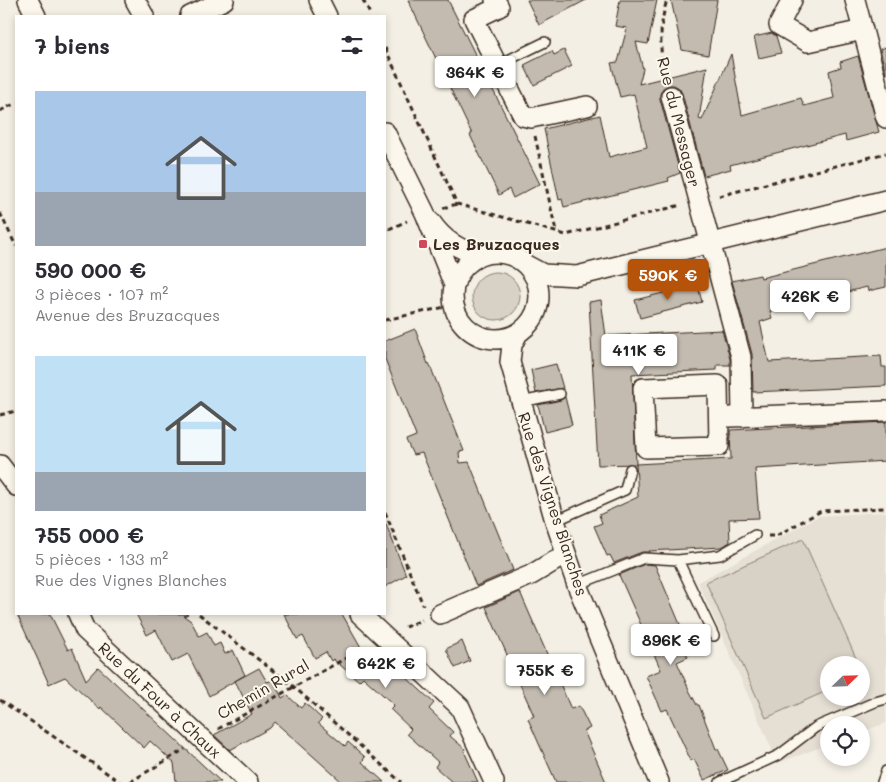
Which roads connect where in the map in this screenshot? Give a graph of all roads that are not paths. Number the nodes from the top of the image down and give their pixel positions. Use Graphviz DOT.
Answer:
graph roads {
  1 [pos="28,0"];
  2 [pos="135,0"];
  3 [pos="224,0"];
  4 [pos="319,0"];
  5 [pos="792,0"];
  6 [pos="855,0"];
  7 [pos="502,2"];
  8 [pos="36,15"];
  9 [pos="143,15"];
  10 [pos="192,15"];
  11 [pos="326,15"];
  12 [pos="864,30"];
  13 [pos="545,42"];
  14 [pos="498,65"];
  15 [pos="671,96"];
  16 [pos="587,106"];
  17 [pos="886,118"];
  18 [pos="386,134"];
  19 [pos="886,200"];
  20 [pos="425,213"];
  21 [pos="709,242"];
  22 [pos="481,256"];
  23 [pos="526,265"];
  24 [pos="577,276"];
  25 [pos="454,285"];
  26 [pos="538,306"];
  27 [pos="517,334"];
  28 [pos="497,340"];
  29 [pos="510,362"];
  30 [pos="560,394"];
  31 [pos="521,402"];
  32 [pos="886,411"];
  33 [pos="719,416"];
  34 [pos="742,417"];
  35 [pos="0,465"];
  36 [pos="630,469"];
  37 [pos="15,485"];
  38 [pos="555,521"];
  39 [pos="755,535"];
  40 [pos="566,554"];
  41 [pos="678,560"];
  42 [pos="577,585"];
  43 [pos="433,613"];
  44 [pos="78,615"];
  45 [pos="361,615"];
  46 [pos="714,636"];
  47 [pos="886,699"];
  48 [pos="886,771"];
  49 [pos="248,782"];
  50 [pos="494,782"];
  51 [pos="659,782"];
  52 [pos="720,782"];
  53 [pos="882,782"];
  1 -- 8 [label="street"];
  2 -- 9 [label="street"];
  3 -- 10 [label="street"];
  4 -- 11 [label="street"];
  5 -- 12 [label="street"];
  6 -- 12 [label="street"];
  7 -- 14 [label="street"];
  12 -- 17 [label="street"];
  13 -- 14 [label="lane"];
  14 -- 16 [label="street"];
  15 -- 21 [label="street, Rue du Messager"];
  18 -- 20 [label="street"];
  19 -- 21 [label="street"];
  20 -- 22 [label="street"];
  20 -- 25 [label="street"];
  21 -- 24 [label="street"];
  21 -- 34 [label="street, Rue du Messager"];
  22 -- 23 [label="street"];
  22 -- 25 [label="street"];
  23 -- 24 [label="street"];
  23 -- 26 [label="street"];
  24 -- 26 [label="street"];
  25 -- 28 [label="street"];
  26 -- 27 [label="street"];
  27 -- 28 [label="street"];
  27 -- 29 [label="street, Rue des Vignes Blanches"];
  28 -- 29 [label="street, Rue des Vignes Blanches"];
  29 -- 31 [label="street, Rue des Vignes Blanches"];
  30 -- 31 [label="lane"];
  31 -- 38 [label="street, Rue des Vignes Blanches"];
  32 -- 34 [label="street"];
  33 -- 33 [label="street"];
  33 -- 34 [label="street"];
  35 -- 37 [label="street"];
  36 -- 38 [label="lane"];
  38 -- 40 [label="street, Rue des Vignes Blanches"];
  39 -- 41 [label="lane"];
  40 -- 42 [label="street, Rue des Vignes Blanches"];
  40 -- 43 [label="street"];
  41 -- 42 [label="lane"];
  41 -- 46 [label="lane"];
  42 -- 51 [label="street, Rue des Vignes Blanches"];
  44 -- 49 [label="street, Rue du Four à Chaux"];
  45 -- 50 [label="street"];
  47 -- 52 [label="lane"];
  48 -- 53 [label="lane"];
}
